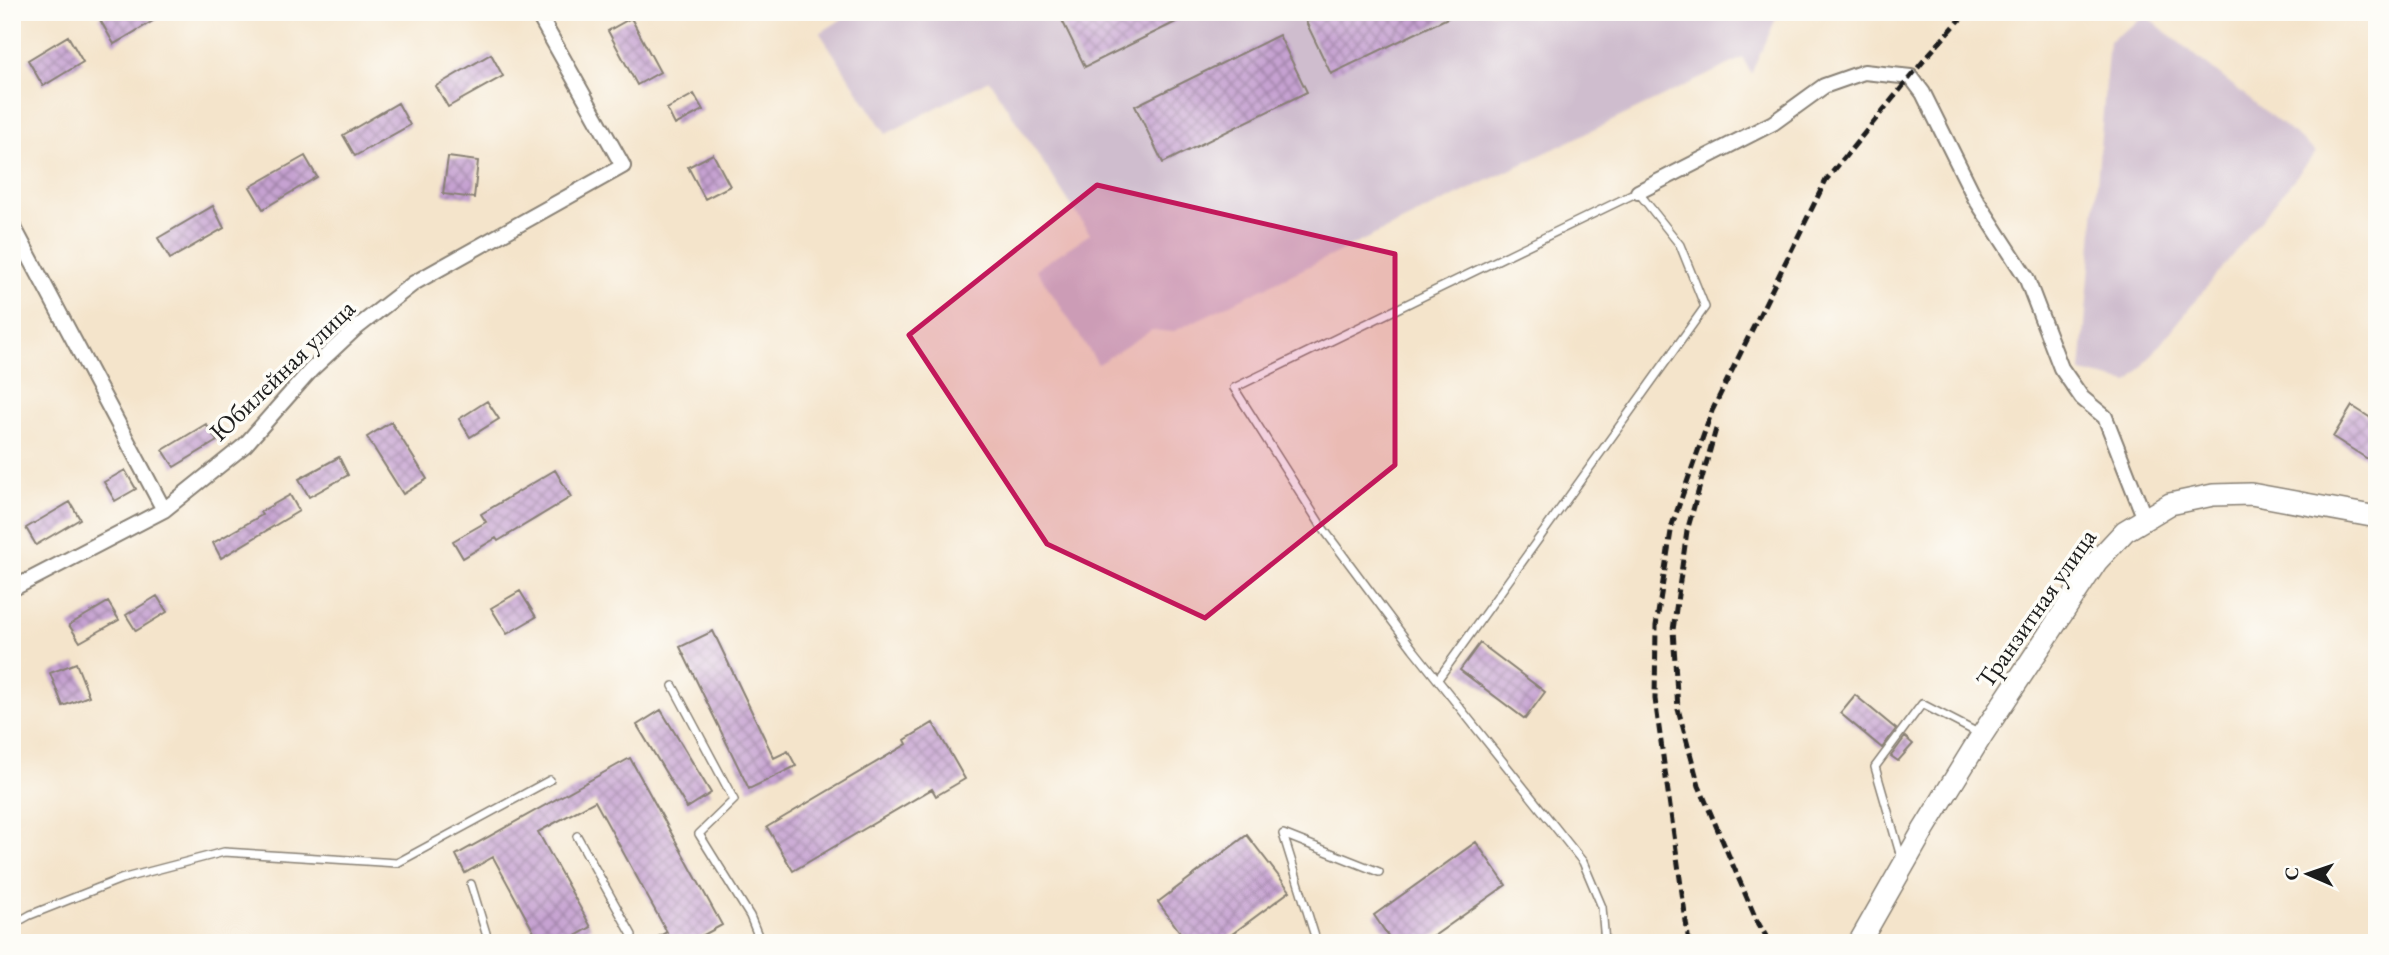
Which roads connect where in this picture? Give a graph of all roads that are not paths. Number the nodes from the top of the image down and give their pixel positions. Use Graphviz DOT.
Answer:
graph roads {
  1 [pos="537,12"];
  2 [pos="1638,192"];
  3 [pos="12,224"];
  4 [pos="164,510"];
  5 [pos="2377,517"];
  6 [pos="2145,519"];
  7 [pos="12,589"];
  8 [pos="1438,679"];
  9 [pos="673,686"];
  10 [pos="1982,735"];
  11 [pos="550,780"];
  12 [pos="577,836"];
  13 [pos="1904,866"];
  14 [pos="1379,872"];
  15 [pos="471,884"];
  16 [pos="12,925"];
  17 [pos="489,943"];
  18 [pos="631,943"];
  19 [pos="761,943"];
  20 [pos="1317,943"];
  21 [pos="1605,943"];
  22 [pos="1859,943"];
  1 -- 4 [label="street, Юбилейная улица"];
  2 -- 6 [label="street"];
  2 -- 8 [label="lane"];
  2 -- 8 [label="lane"];
  3 -- 4 [label="street"];
  4 -- 7 [label="street, Юбилейная улица"];
  5 -- 6 [label="street, Транзитная улица"];
  6 -- 10 [label="street, Транзитная улица"];
  8 -- 21 [label="lane"];
  9 -- 19 [label="lane"];
  10 -- 13 [label="street, Транзитная улица"];
  10 -- 13 [label="lane"];
  11 -- 16 [label="lane"];
  12 -- 18 [label="lane"];
  13 -- 22 [label="street, Транзитная улица"];
  14 -- 20 [label="lane"];
  15 -- 17 [label="lane"];
}
